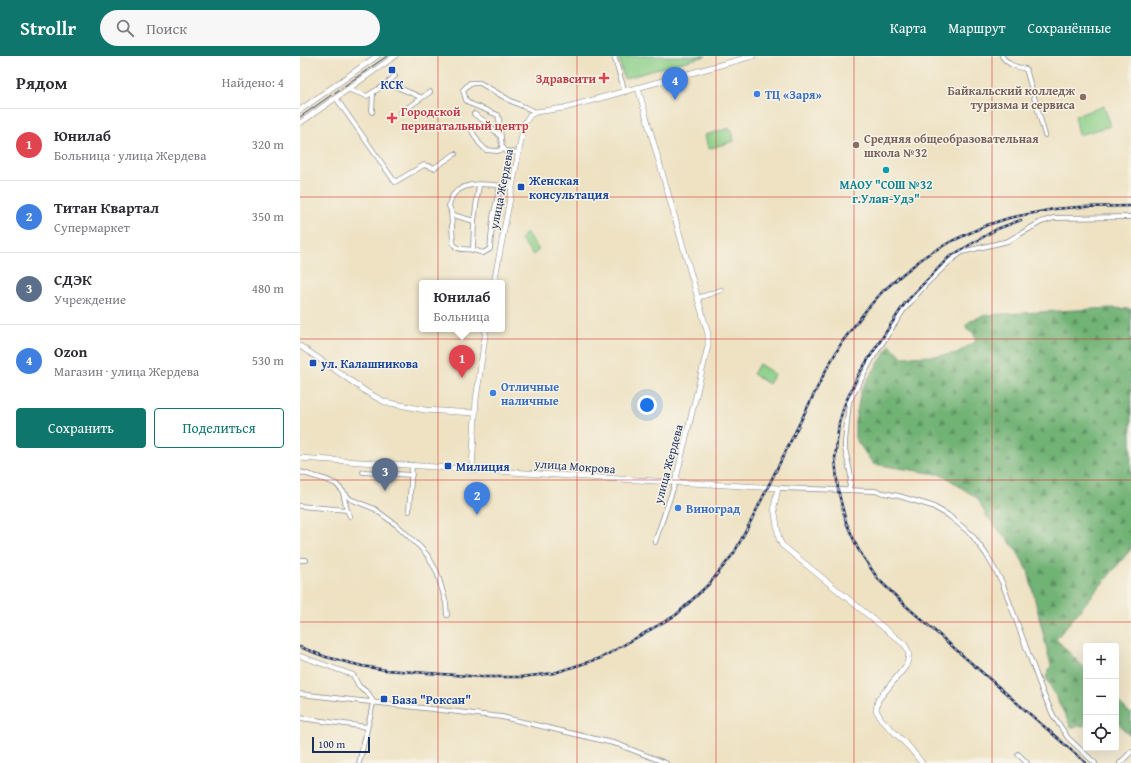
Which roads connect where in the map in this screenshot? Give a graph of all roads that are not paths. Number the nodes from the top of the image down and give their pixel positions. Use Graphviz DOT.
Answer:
graph roads {
  1 [pos="377,56"];
  2 [pos="395,56"];
  3 [pos="614,56"];
  4 [pos="753,56"];
  5 [pos="1002,56"];
  6 [pos="395,76"];
  7 [pos="386,84"];
  8 [pos="332,88"];
  9 [pos="638,88"];
  10 [pos="348,89"];
  11 [pos="430,92"];
  12 [pos="625,92"];
  13 [pos="373,93"];
  14 [pos="337,97"];
  15 [pos="420,97"];
  16 [pos="300,110"];
  17 [pos="372,112"];
  18 [pos="536,112"];
  19 [pos="400,113"];
  20 [pos="474,114"];
  21 [pos="300,123"];
  22 [pos="469,126"];
  23 [pos="1045,135"];
  24 [pos="501,136"];
  25 [pos="504,149"];
  26 [pos="518,153"];
  27 [pos="455,154"];
  28 [pos="479,185"];
  29 [pos="500,186"];
  30 [pos="512,187"];
  31 [pos="451,211"];
  32 [pos="1131,216"];
  33 [pos="474,221"];
  34 [pos="473,250"];
  35 [pos="495,280"];
  36 [pos="720,290"];
  37 [pos="698,298"];
  38 [pos="486,332"];
  39 [pos="300,346"];
  40 [pos="475,413"];
  41 [pos="300,458"];
  42 [pos="412,465"];
  43 [pos="472,469"];
  44 [pos="300,472"];
  45 [pos="363,472"];
  46 [pos="412,475"];
  47 [pos="675,483"];
  48 [pos="778,488"];
  49 [pos="850,490"];
  50 [pos="343,493"];
  51 [pos="300,506"];
  52 [pos="347,510"];
  53 [pos="409,511"];
  54 [pos="350,516"];
  55 [pos="655,542"];
  56 [pos="300,560"];
  57 [pos="306,560"];
  58 [pos="447,615"];
  59 [pos="300,656"];
  60 [pos="300,694"];
  61 [pos="373,702"];
  62 [pos="300,718"];
  63 [pos="367,727"];
  64 [pos="1131,752"];
  65 [pos="1018,754"];
  66 [pos="359,763"];
  67 [pos="666,763"];
  68 [pos="922,763"];
  69 [pos="1027,763"];
  70 [pos="1095,763"];
  71 [pos="1120,763"];
  1 -- 8 [label="main road"];
  2 -- 10 [label="main road"];
  3 -- 12 [label="street"];
  4 -- 9 [label="main road"];
  5 -- 23 [label="street"];
  6 -- 7 [label="street"];
  7 -- 13 [label="street"];
  7 -- 15 [label="street"];
  8 -- 14 [label="street"];
  8 -- 16 [label="main road"];
  9 -- 12 [label="main road"];
  9 -- 37 [label="main road, улица Жердева"];
  10 -- 13 [label="street"];
  10 -- 14 [label="main road"];
  11 -- 15 [label="street"];
  12 -- 18 [label="main road"];
  13 -- 17 [label="street"];
  14 -- 21 [label="main road"];
  14 -- 27 [label="street"];
  15 -- 19 [label="street"];
  18 -- 24 [label="street"];
  18 -- 26 [label="main road, улица Жердева"];
  20 -- 24 [label="street"];
  22 -- 25 [label="street"];
  24 -- 25 [label="street"];
  25 -- 26 [label="street"];
  26 -- 30 [label="main road, улица Жердева"];
  28 -- 29 [label="street"];
  28 -- 31 [label="street"];
  28 -- 33 [label="street"];
  29 -- 30 [label="street"];
  29 -- 34 [label="street"];
  30 -- 35 [label="main road, улица Жердева"];
  31 -- 33 [label="street"];
  31 -- 34 [label="street"];
  32 -- 49 [label="street"];
  33 -- 34 [label="street"];
  36 -- 37 [label="street"];
  37 -- 47 [label="main road, улица Жердева"];
  38 -- 40 [label="main road"];
  39 -- 40 [label="main road"];
  40 -- 43 [label="main road"];
  41 -- 42 [label="main road, улица Мокрова"];
  42 -- 43 [label="main road, улица Мокрова"];
  42 -- 46 [label="street"];
  43 -- 47 [label="main road, улица Мокрова"];
  44 -- 50 [label="street"];
  45 -- 46 [label="street"];
  46 -- 53 [label="street"];
  47 -- 48 [label="main road, улица Мокрова"];
  47 -- 55 [label="street, улица Жердева"];
  48 -- 49 [label="street, улица Мокрова"];
  48 -- 68 [label="main road"];
  49 -- 70 [label="street, улица Мокрова"];
  50 -- 52 [label="street"];
  50 -- 58 [label="street"];
  51 -- 52 [label="street"];
  52 -- 54 [label="street"];
  56 -- 57 [label="street"];
  59 -- 61 [label="street"];
  60 -- 61 [label="street"];
  61 -- 63 [label="street"];
  61 -- 67 [label="street"];
  62 -- 63 [label="street"];
  63 -- 66 [label="street"];
  64 -- 71 [label="street"];
  65 -- 69 [label="street"];
}
